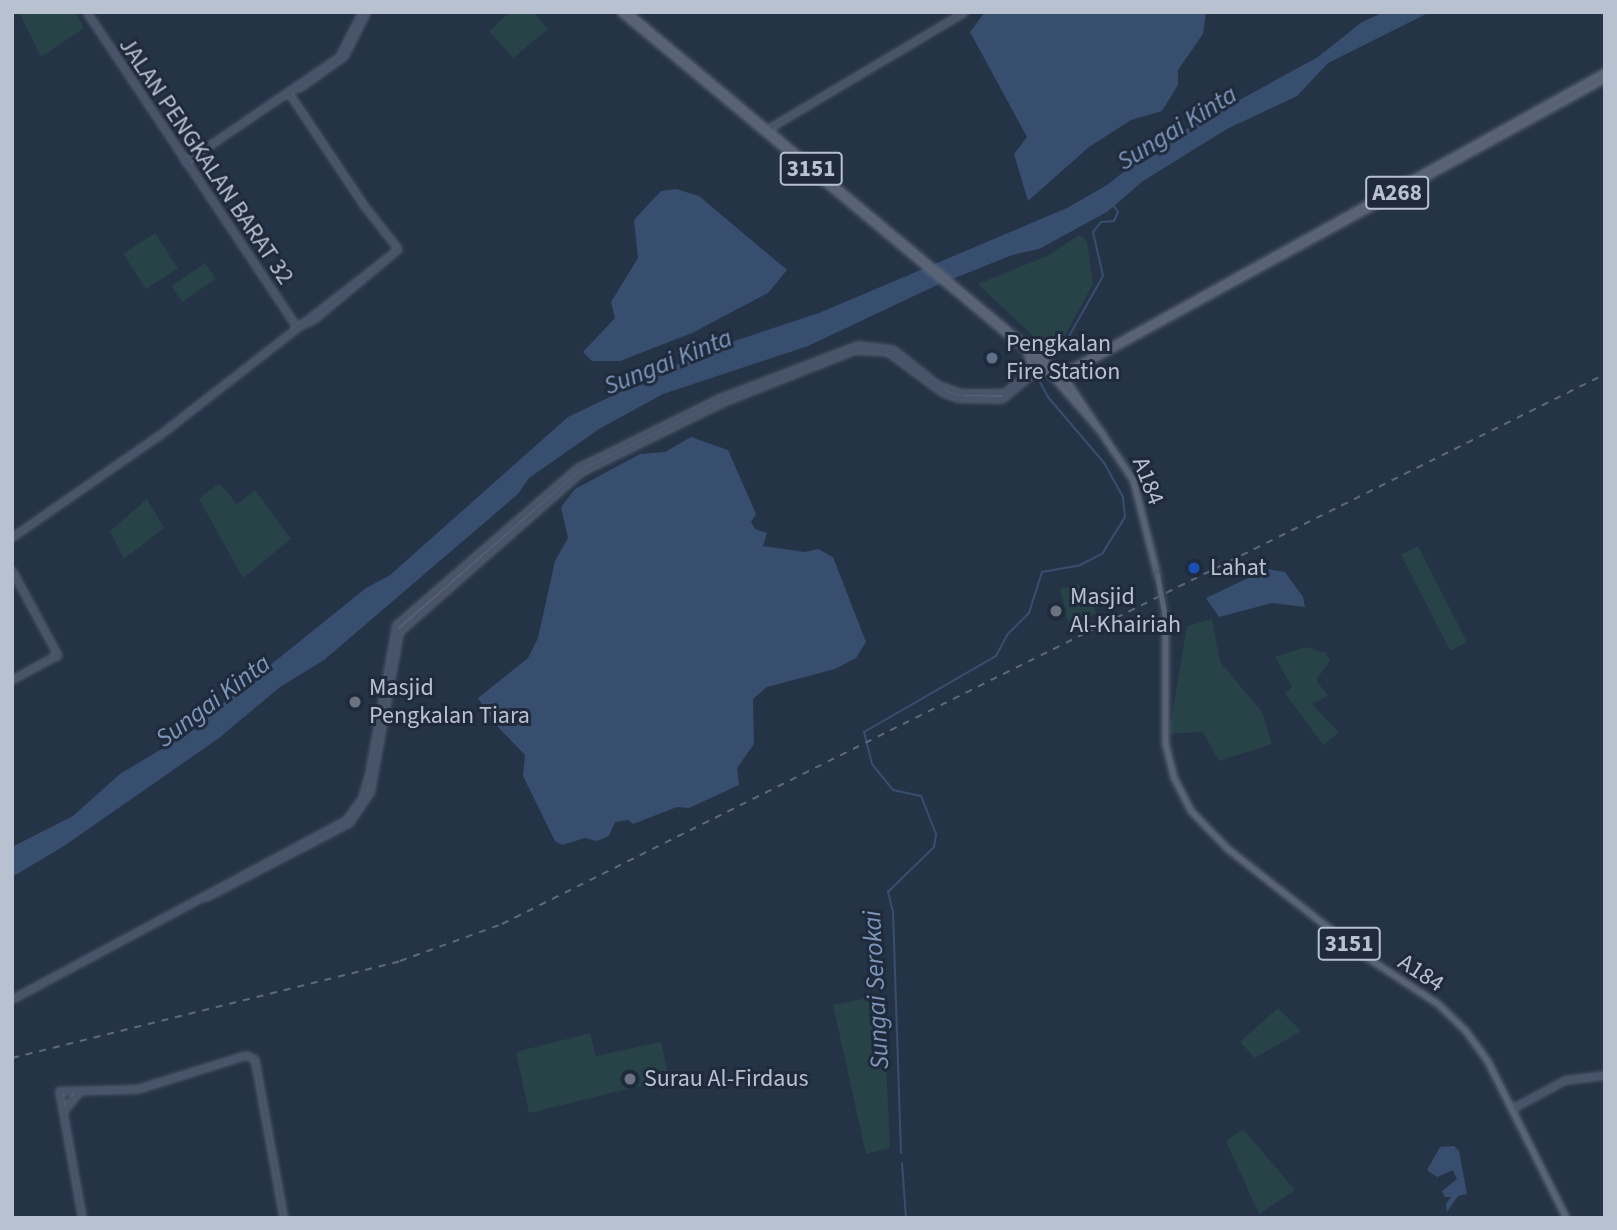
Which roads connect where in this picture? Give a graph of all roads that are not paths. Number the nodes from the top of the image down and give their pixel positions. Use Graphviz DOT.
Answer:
graph roads {
  1 [pos="87,12"];
  2 [pos="620,12"];
  3 [pos="628,12"];
  4 [pos="964,12"];
  5 [pos="362,15"];
  6 [pos="347,42"];
  7 [pos="348,50"];
  8 [pos="342,54"];
  9 [pos="696,66"];
  10 [pos="1605,71"];
  11 [pos="1605,79"];
  12 [pos="709,85"];
  13 [pos="1573,88"];
  14 [pos="289,93"];
  15 [pos="1577,95"];
  16 [pos="744,114"];
  17 [pos="771,127"];
  18 [pos="793,155"];
  19 [pos="185,162"];
  20 [pos="1316,233"];
  21 [pos="914,253"];
  22 [pos="963,293"];
  23 [pos="997,326"];
  24 [pos="298,327"];
  25 [pos="1022,338"];
  26 [pos="1015,341"];
  27 [pos="1043,362"];
  28 [pos="1053,365"];
  29 [pos="1070,366"];
  30 [pos="1081,366"];
  31 [pos="1036,373"];
  32 [pos="1058,375"];
  33 [pos="1018,384"];
  34 [pos="1076,391"];
  35 [pos="1111,443"];
  36 [pos="12,537"];
  37 [pos="12,570"];
  38 [pos="12,680"];
  39 [pos="12,999"];
  40 [pos="1605,1075"];
  41 [pos="81,1091"];
  42 [pos="1511,1109"];
  43 [pos="64,1113"];
  44 [pos="284,1216"];
  45 [pos="82,1218"];
  46 [pos="1566,1218"];
  1 -- 19 [label="street, JALAN PENGKALAN BARAT 32"];
  2 -- 12 [label="main road, 3151"];
  3 -- 9 [label="main road, 3151"];
  4 -- 17 [label="street"];
  5 -- 6 [label="street"];
  5 -- 7 [label="street"];
  6 -- 7 [label="street"];
  6 -- 8 [label="street"];
  7 -- 8 [label="street"];
  7 -- 14 [label="street"];
  8 -- 14 [label="street"];
  9 -- 12 [label="main road"];
  9 -- 17 [label="main road, 3151"];
  10 -- 13 [label="main road, A268"];
  11 -- 15 [label="main road, A268"];
  12 -- 16 [label="main road, 3151"];
  13 -- 15 [label="main road"];
  13 -- 20 [label="main road, A268"];
  14 -- 19 [label="street"];
  14 -- 24 [label="street"];
  15 -- 20 [label="main road, A268"];
  16 -- 17 [label="main road"];
  16 -- 18 [label="main road, 3151"];
  17 -- 18 [label="main road"];
  17 -- 21 [label="main road, 3151"];
  18 -- 21 [label="main road, 3151"];
  19 -- 24 [label="street, JALAN PENGKALAN BARAT 32"];
  20 -- 29 [label="main road, A268"];
  20 -- 30 [label="main road, A268"];
  21 -- 22 [label="main road, 3151"];
  22 -- 23 [label="main road, 3151"];
  22 -- 25 [label="main road, 3151"];
  23 -- 25 [label="main road"];
  23 -- 26 [label="main road, 3151"];
  24 -- 36 [label="street"];
  25 -- 27 [label="main road, 3151"];
  26 -- 27 [label="main road, 3151"];
  26 -- 33 [label="main road"];
  27 -- 28 [label="main road, 3151"];
  27 -- 31 [label="street"];
  27 -- 32 [label="main road, 3151"];
  27 -- 33 [label="street"];
  28 -- 29 [label="main road"];
  28 -- 32 [label="main road, 3151"];
  29 -- 32 [label="main road"];
  30 -- 32 [label="main road, A268"];
  30 -- 34 [label="main road"];
  31 -- 32 [label="main road"];
  31 -- 33 [label="street"];
  32 -- 34 [label="main road, 3151"];
  32 -- 35 [label="main road, 3151"];
  33 -- 39 [label="street"];
  34 -- 35 [label="main road, 3151"];
  35 -- 42 [label="main road, A184 / 3151, bridge"];
  37 -- 38 [label="street"];
  40 -- 42 [label="street"];
  41 -- 43 [label="street"];
  41 -- 43 [label="street"];
  41 -- 44 [label="street"];
  42 -- 46 [label="main road, A184 / 3151"];
  43 -- 45 [label="street"];
}
